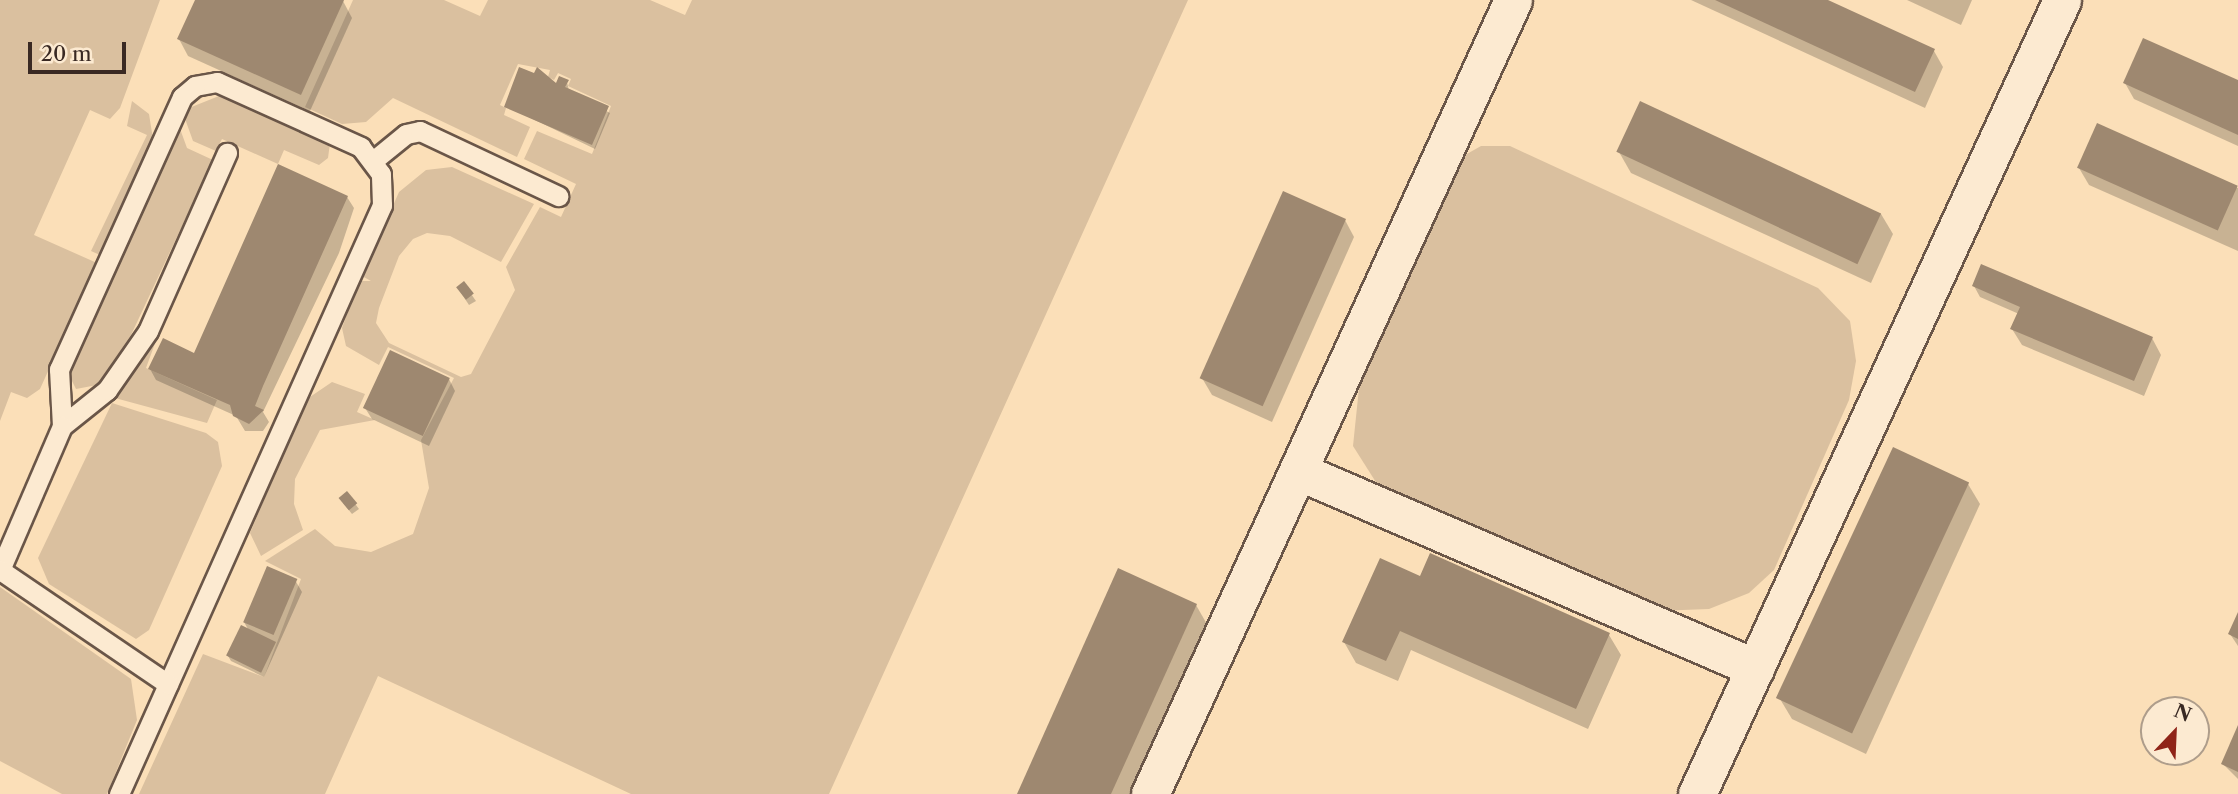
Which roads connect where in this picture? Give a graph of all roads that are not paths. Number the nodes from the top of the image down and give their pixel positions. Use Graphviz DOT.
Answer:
graph roads {
  1 [pos="1513,0"];
  2 [pos="2062,0"];
  3 [pos="227,153"];
  4 [pos="373,160"];
  5 [pos="558,196"];
  6 [pos="62,426"];
  7 [pos="1298,471"];
  8 [pos="1755,668"];
  9 [pos="167,684"];
  10 [pos="119,794"];
  11 [pos="1150,794"];
  12 [pos="1697,794"];
  1 -- 7 [label="street"];
  2 -- 8 [label="street"];
  3 -- 6 [label="lane"];
  4 -- 5 [label="lane"];
  4 -- 6 [label="lane"];
  4 -- 9 [label="lane"];
  6 -- 9 [label="lane"];
  7 -- 8 [label="street"];
  7 -- 11 [label="street"];
  8 -- 12 [label="street"];
  9 -- 10 [label="lane"];
}
